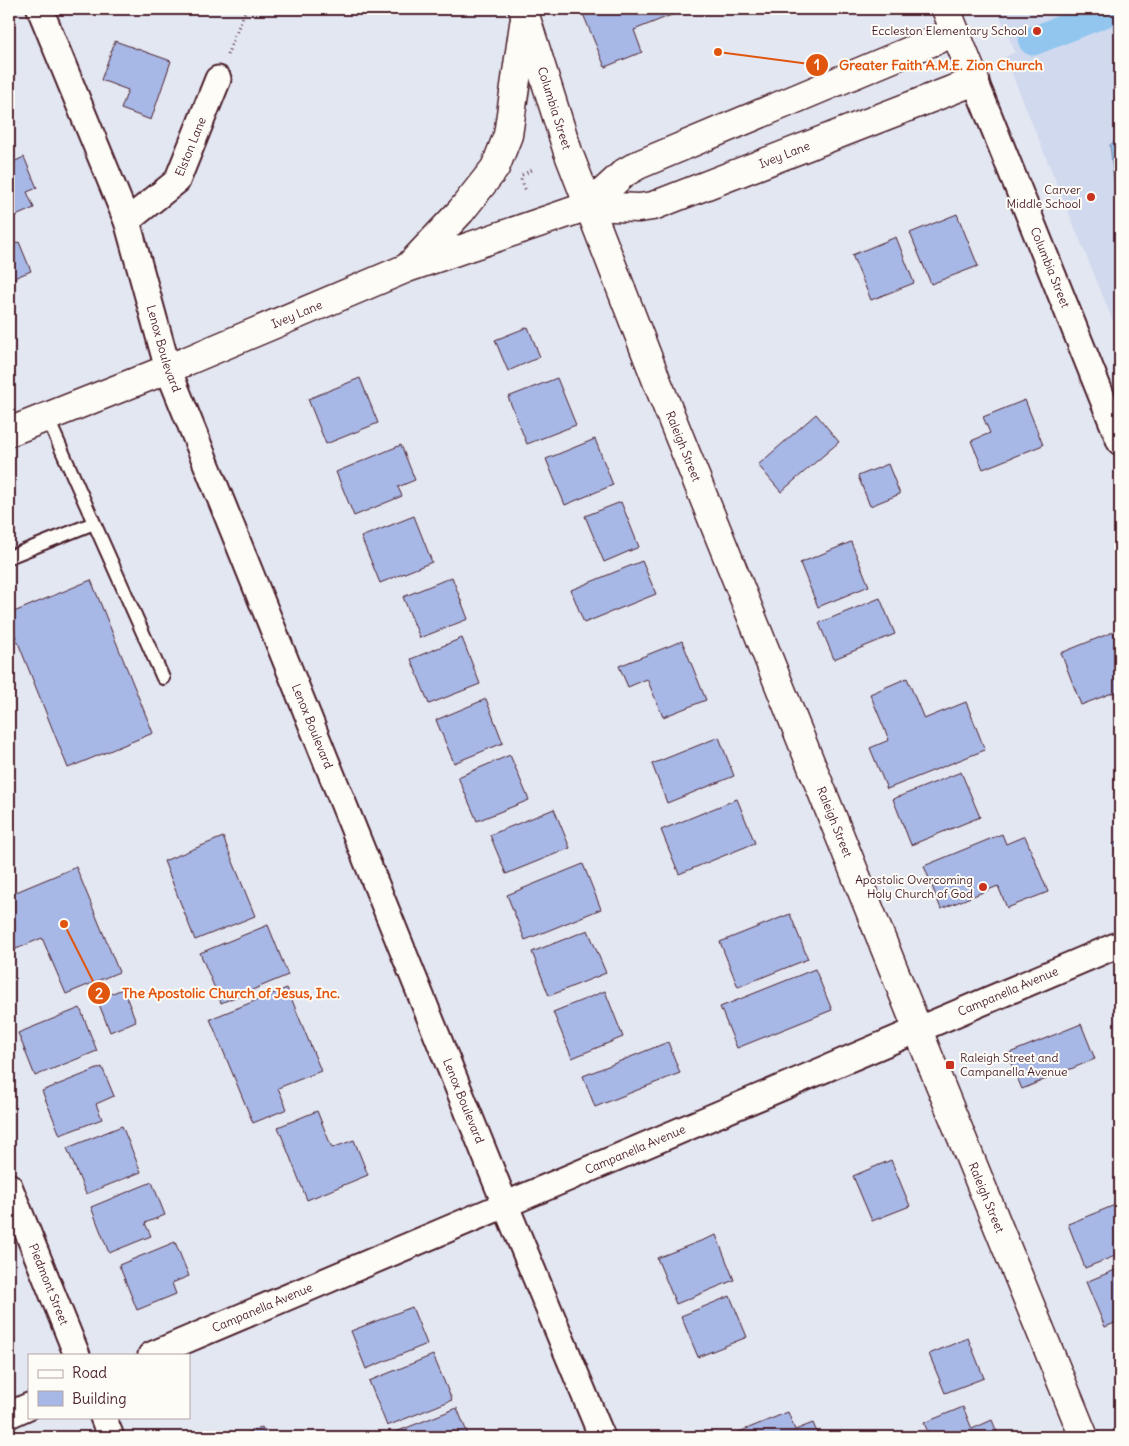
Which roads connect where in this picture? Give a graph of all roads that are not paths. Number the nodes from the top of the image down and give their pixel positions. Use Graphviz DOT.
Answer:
graph roads {
  1 [pos="40,9"];
  2 [pos="524,13"];
  3 [pos="950,20"];
  4 [pos="218,79"];
  5 [pos="975,81"];
  6 [pos="588,206"];
  7 [pos="127,221"];
  8 [pos="407,268"];
  9 [pos="168,369"];
  10 [pos="47,417"];
  11 [pos="9,432"];
  12 [pos="1120,442"];
  13 [pos="94,523"];
  14 [pos="9,557"];
  15 [pos="163,678"];
  16 [pos="1120,944"];
  17 [pos="918,1029"];
  18 [pos="9,1186"];
  19 [pos="505,1204"];
  20 [pos="77,1354"];
  21 [pos="153,1354"];
  22 [pos="28,1406"];
  23 [pos="9,1415"];
  24 [pos="103,1418"];
  25 [pos="111,1437"];
  26 [pos="602,1437"];
  27 [pos="1084,1437"];
  1 -- 7 [label="street, Lenox Boulevard"];
  2 -- 6 [label="street, Columbia Street"];
  2 -- 8 [label="street"];
  3 -- 5 [label="street, Columbia Street"];
  3 -- 6 [label="street, Ivey Lane"];
  4 -- 7 [label="street, Elston Lane"];
  5 -- 6 [label="street, Ivey Lane"];
  5 -- 12 [label="street, Columbia Street"];
  6 -- 8 [label="street, Ivey Lane"];
  6 -- 17 [label="street, Raleigh Street"];
  7 -- 9 [label="street, Lenox Boulevard"];
  8 -- 9 [label="street, Ivey Lane"];
  9 -- 10 [label="street, Ivey Lane"];
  9 -- 19 [label="street, Lenox Boulevard"];
  10 -- 11 [label="street, Ivey Lane"];
  10 -- 13 [label="lane"];
  13 -- 14 [label="lane"];
  13 -- 15 [label="lane"];
  16 -- 17 [label="street, Campanella Avenue"];
  17 -- 19 [label="street, Campanella Avenue"];
  17 -- 27 [label="street, Raleigh Street"];
  18 -- 20 [label="street, Piedmont Street"];
  19 -- 21 [label="street, Campanella Avenue"];
  19 -- 26 [label="street, Lenox Boulevard"];
  22 -- 23 [label="street"];
  24 -- 25 [label="street"];
}
